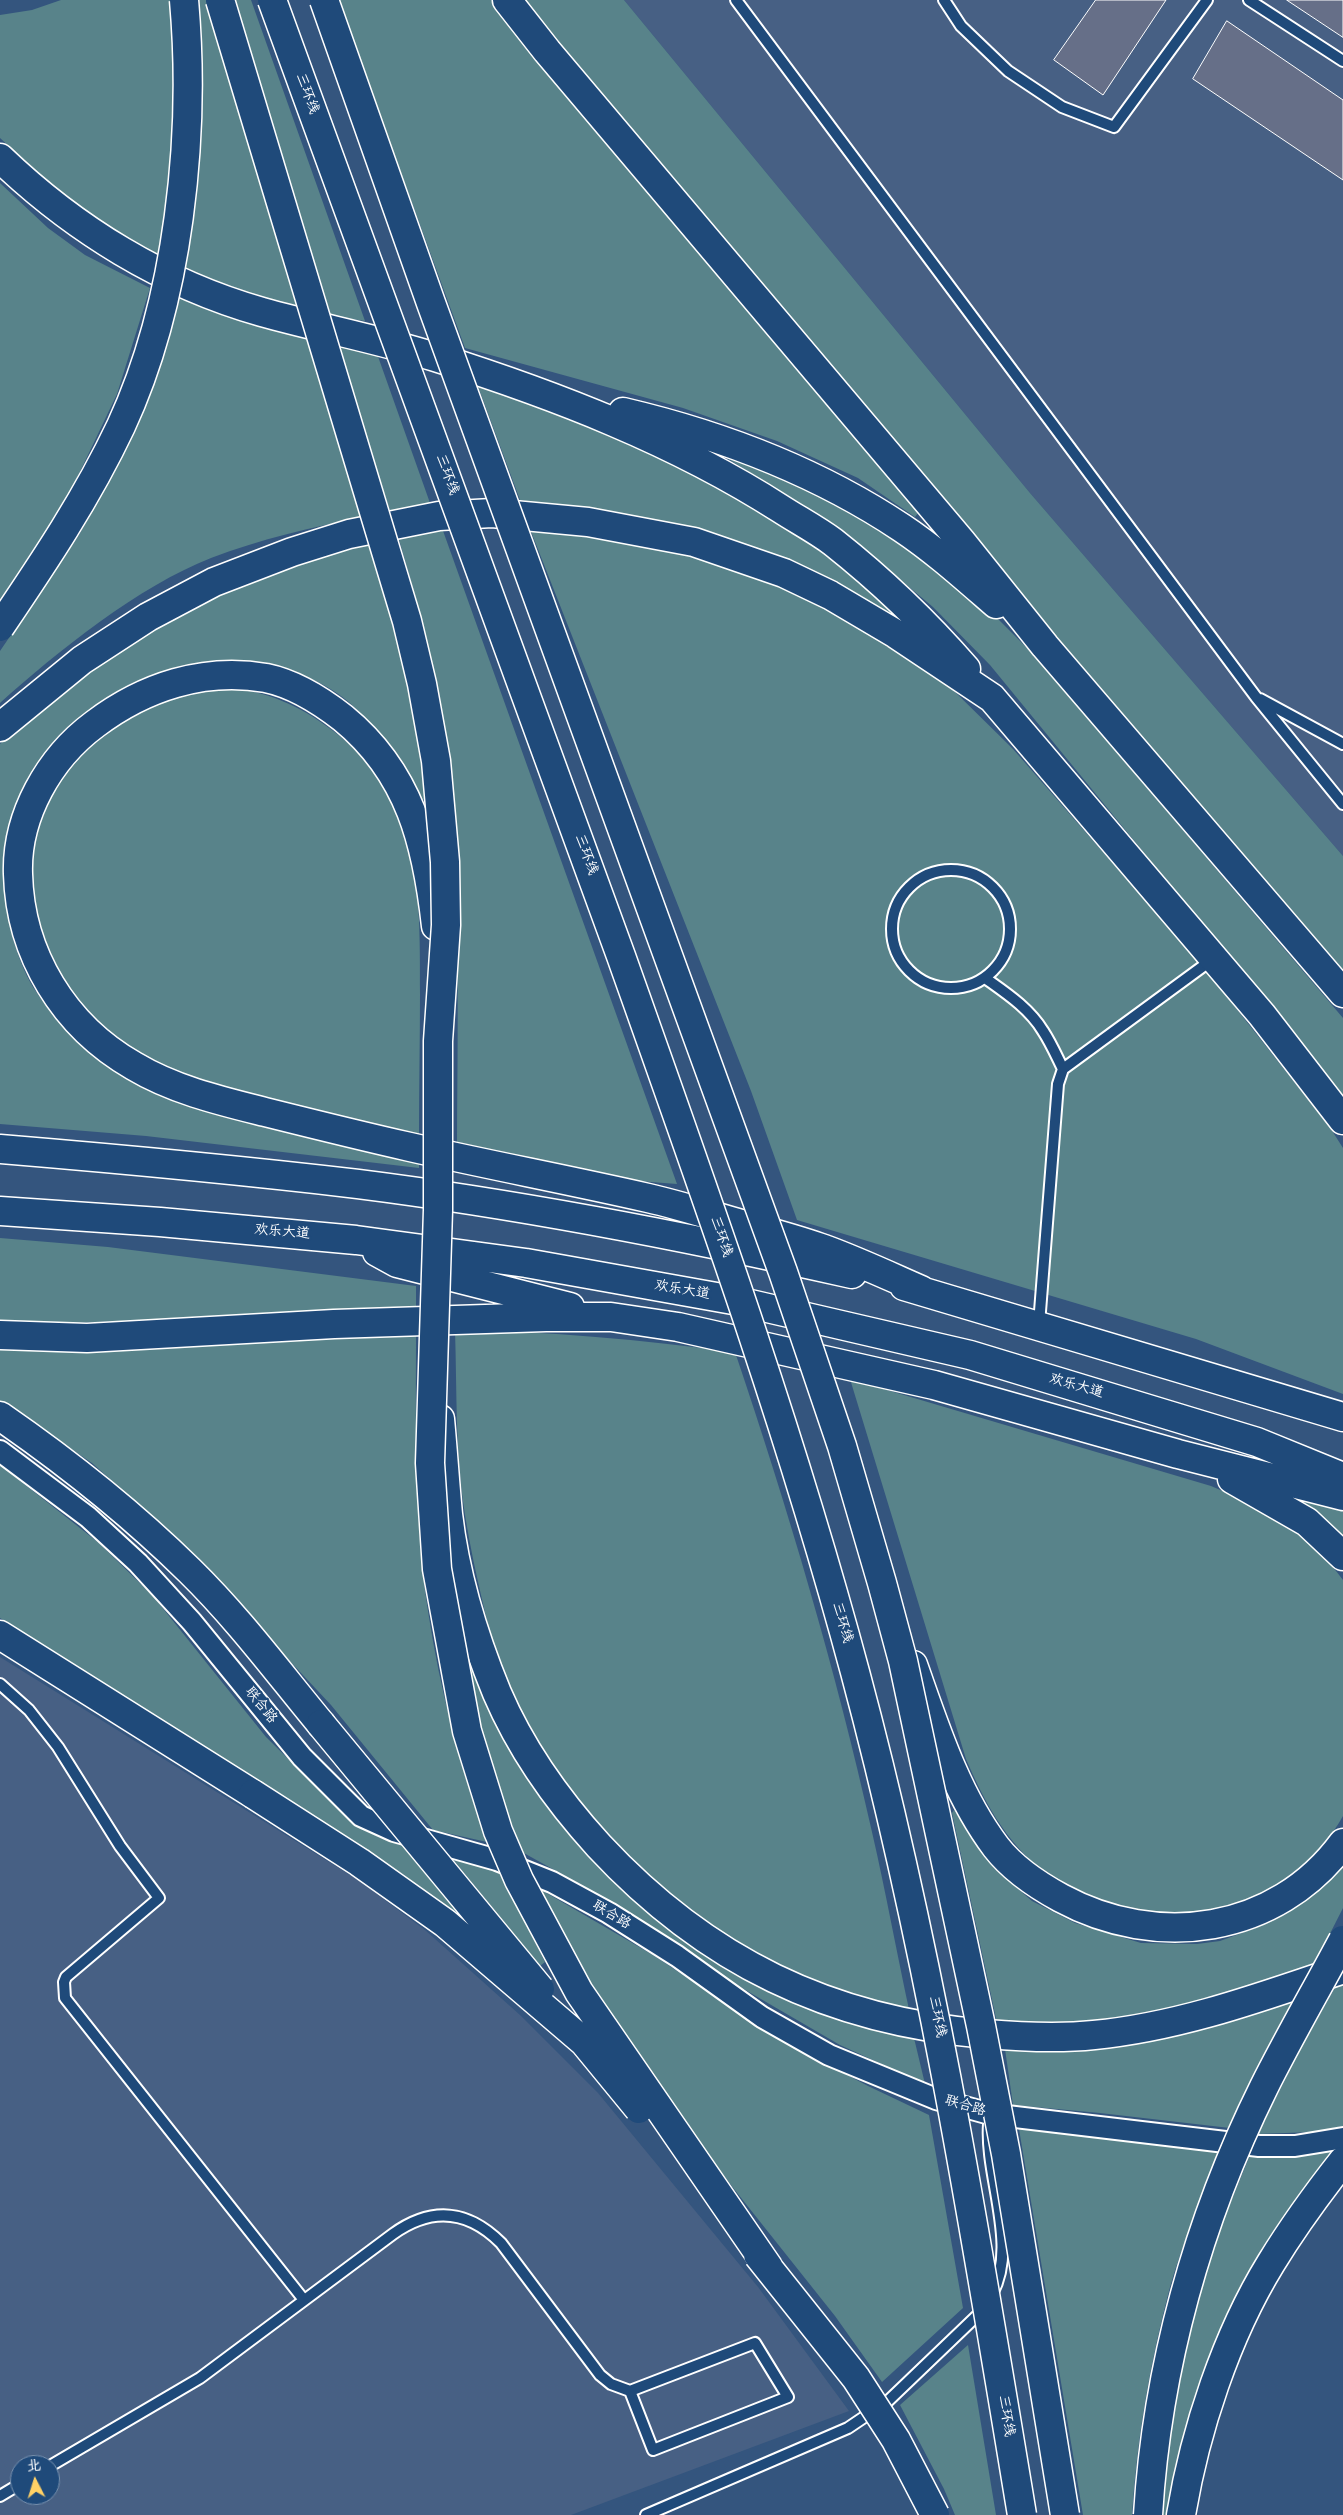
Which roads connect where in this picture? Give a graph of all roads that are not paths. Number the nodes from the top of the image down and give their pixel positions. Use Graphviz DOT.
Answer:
graph roads {
  1 [pos="184,0"];
  2 [pos="220,0"];
  3 [pos="272,0"];
  4 [pos="324,0"];
  5 [pos="507,0"];
  6 [pos="736,0"];
  7 [pos="944,0"];
  8 [pos="1207,0"];
  9 [pos="1250,0"];
  10 [pos="1343,60"];
  11 [pos="0,158"];
  12 [pos="531,390"];
  13 [pos="0,627"];
  14 [pos="1045,646"];
  15 [pos="1256,697"];
  16 [pos="992,698"];
  17 [pos="0,727"];
  18 [pos="1343,744"];
  19 [pos="1343,804"];
  20 [pos="1214,959"];
  21 [pos="441,970"];
  22 [pos="985,978"];
  23 [pos="1343,993"];
  24 [pos="1063,1069"];
  25 [pos="1343,1120"];
  26 [pos="0,1149"];
  27 [pos="0,1211"];
  28 [pos="356,1240"];
  29 [pos="921,1290"];
  30 [pos="612,1317"];
  31 [pos="1039,1326"];
  32 [pos="0,1335"];
  33 [pos="433,1345"];
  34 [pos="0,1416"];
  35 [pos="1343,1417"];
  36 [pos="0,1451"];
  37 [pos="1178,1454"];
  38 [pos="1343,1478"];
  39 [pos="1343,1496"];
  40 [pos="1343,1556"];
  41 [pos="882,1583"];
  42 [pos="0,1635"];
  43 [pos="0,1684"];
  44 [pos="1343,1843"];
  45 [pos="1343,1940"];
  46 [pos="1343,1969"];
  47 [pos="584,2042"];
  48 [pos="990,2114"];
  49 [pos="1343,2138"];
  50 [pos="1343,2161"];
  51 [pos="769,2268"];
  52 [pos="304,2300"];
  53 [pos="630,2391"];
  54 [pos="60,2460"];
  55 [pos="646,2515"];
  56 [pos="935,2515"];
  57 [pos="1022,2515"];
  58 [pos="1064,2515"];
  59 [pos="1148,2515"];
  60 [pos="1181,2515"];
  1 -- 13 [label="highway, bridge"];
  2 -- 21 [label="highway, bridge"];
  3 -- 57 [label="highway, 三环线, bridge"];
  4 -- 41 [label="highway, bridge"];
  5 -- 14 [label="highway"];
  6 -- 15 [label="lane"];
  7 -- 8 [label="lane"];
  9 -- 10 [label="lane"];
  11 -- 12 [label="highway"];
  12 -- 14 [label="highway"];
  12 -- 16 [label="highway"];
  14 -- 23 [label="highway"];
  15 -- 18 [label="lane"];
  15 -- 19 [label="lane"];
  16 -- 17 [label="highway"];
  16 -- 20 [label="highway"];
  20 -- 24 [label="lane"];
  20 -- 25 [label="highway"];
  21 -- 29 [label="highway"];
  21 -- 33 [label="highway, bridge"];
  22 -- 22 [label="lane"];
  22 -- 24 [label="lane"];
  24 -- 31 [label="lane"];
  26 -- 29 [label="highway"];
  27 -- 28 [label="highway, 欢乐大道"];
  28 -- 30 [label="highway"];
  28 -- 38 [label="highway, 欢乐大道"];
  29 -- 31 [label="highway"];
  30 -- 32 [label="highway"];
  30 -- 37 [label="highway"];
  31 -- 35 [label="highway"];
  33 -- 46 [label="highway, bridge"];
  33 -- 51 [label="highway, bridge"];
  34 -- 47 [label="highway, bridge"];
  36 -- 48 [label="street, 联合路"];
  37 -- 39 [label="highway"];
  37 -- 40 [label="highway"];
  41 -- 44 [label="highway, bridge"];
  41 -- 58 [label="highway, bridge"];
  42 -- 47 [label="highway, bridge"];
  43 -- 52 [label="lane"];
  45 -- 59 [label="highway, bridge"];
  47 -- 51 [label="highway, bridge"];
  48 -- 49 [label="street, 联合路"];
  48 -- 55 [label="lane"];
  50 -- 60 [label="highway"];
  51 -- 56 [label="highway, bridge"];
  52 -- 53 [label="lane"];
  52 -- 54 [label="lane"];
  53 -- 53 [label="lane"];
}
